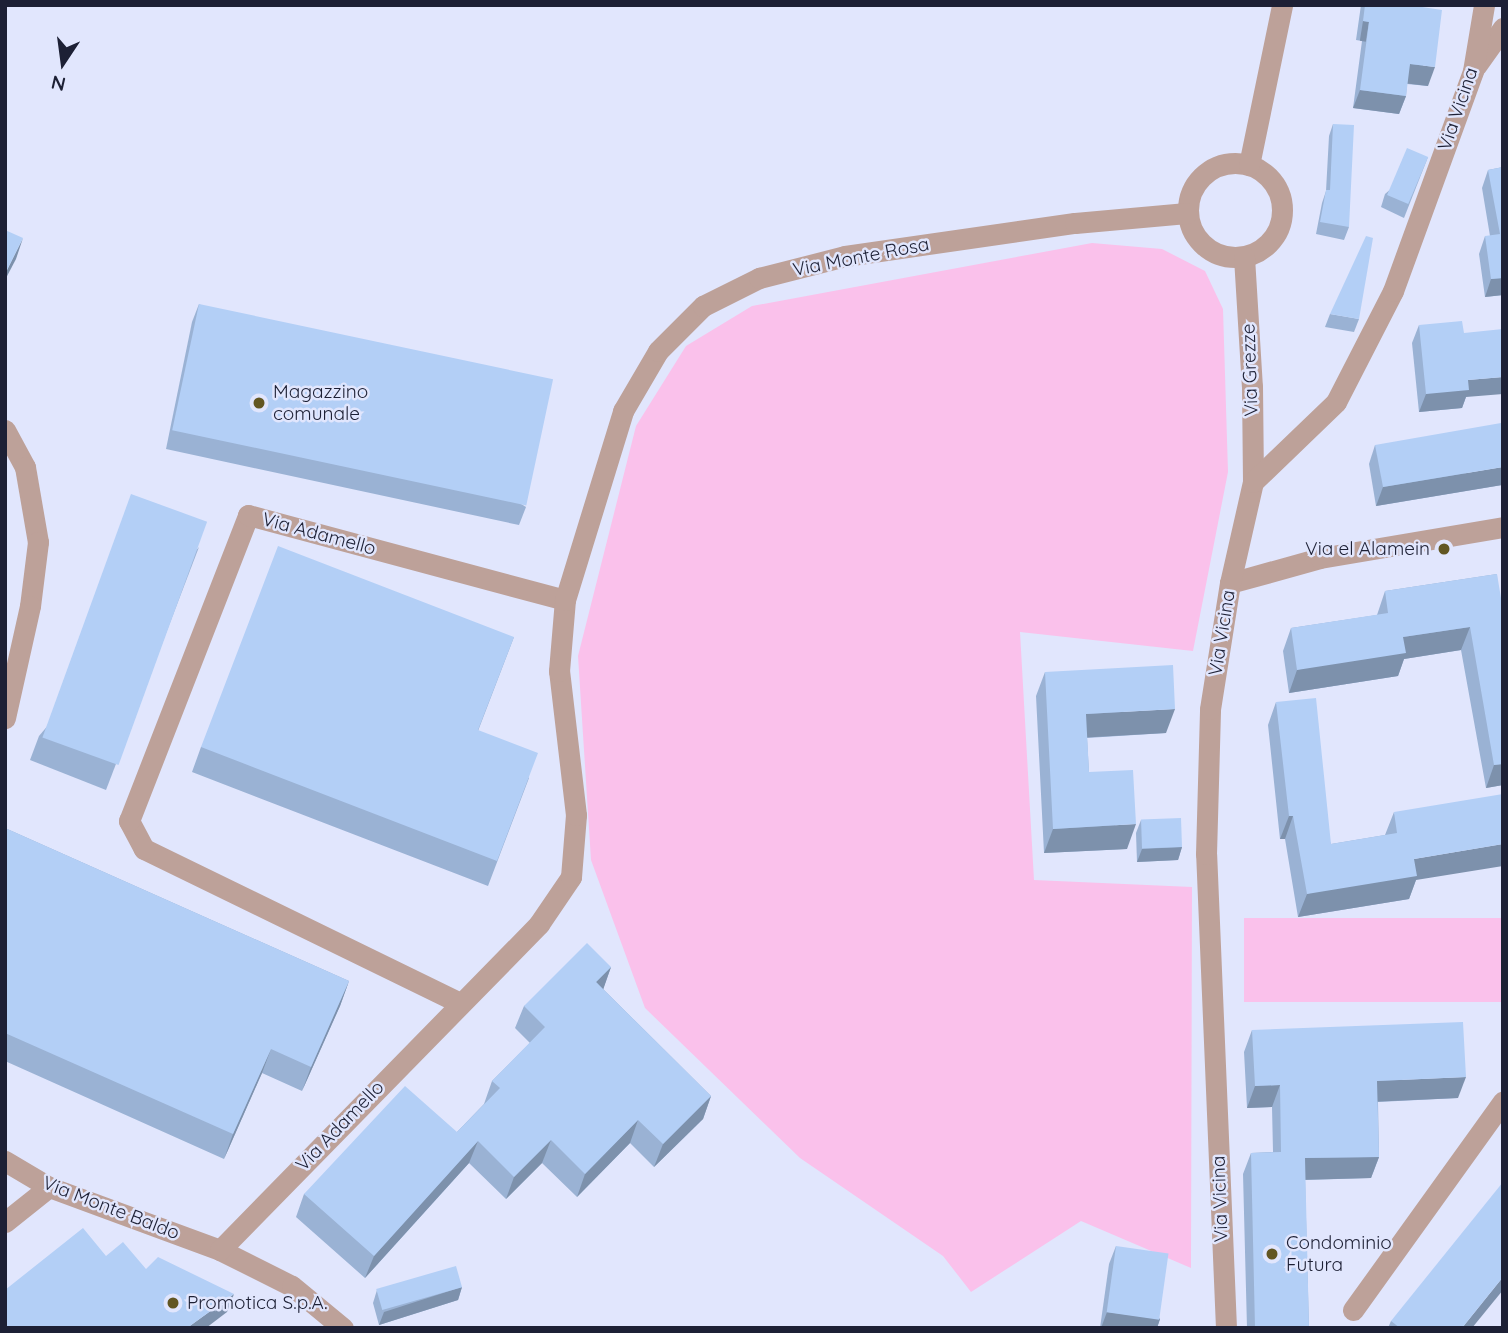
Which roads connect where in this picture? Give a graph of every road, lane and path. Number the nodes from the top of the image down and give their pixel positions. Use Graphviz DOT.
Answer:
graph roads {
  1 [pos="1282,5"];
  2 [pos="1484,5"];
  3 [pos="1503,29"];
  4 [pos="1473,71"];
  5 [pos="1249,165"];
  6 [pos="1187,214"];
  7 [pos="1244,257"];
  8 [pos="5,430"];
  9 [pos="1253,482"];
  10 [pos="1503,527"];
  11 [pos="1230,583"];
  12 [pos="565,600"];
  13 [pos="5,718"];
  14 [pos="460,1003"];
  15 [pos="1503,1101"];
  16 [pos="5,1161"];
  17 [pos="49,1187"];
  18 [pos="5,1222"];
  19 [pos="220,1250"];
  20 [pos="1353,1310"];
  21 [pos="343,1328"];
  22 [pos="1226,1328"];
  1 -- 5 [label="street"];
  2 -- 4 [label="street, Via Vicina"];
  3 -- 4 [label="street"];
  4 -- 9 [label="street, Via Vicina"];
  5 -- 6 [label="street"];
  5 -- 7 [label="street"];
  6 -- 7 [label="street"];
  6 -- 12 [label="street, Via Monte Rosa"];
  7 -- 9 [label="street, Via Grezze"];
  8 -- 13 [label="street"];
  9 -- 11 [label="street, Via Vicina"];
  10 -- 11 [label="street"];
  11 -- 22 [label="street, Via Vicina"];
  12 -- 14 [label="street, Via Adamello"];
  12 -- 14 [label="street, Via Adamello"];
  14 -- 19 [label="street, Via Adamello"];
  15 -- 20 [label="street"];
  16 -- 17 [label="street, Via Monte Baldo"];
  17 -- 18 [label="street"];
  17 -- 19 [label="street, Via Monte Baldo"];
  19 -- 21 [label="street, Via Monte Baldo"];
}
